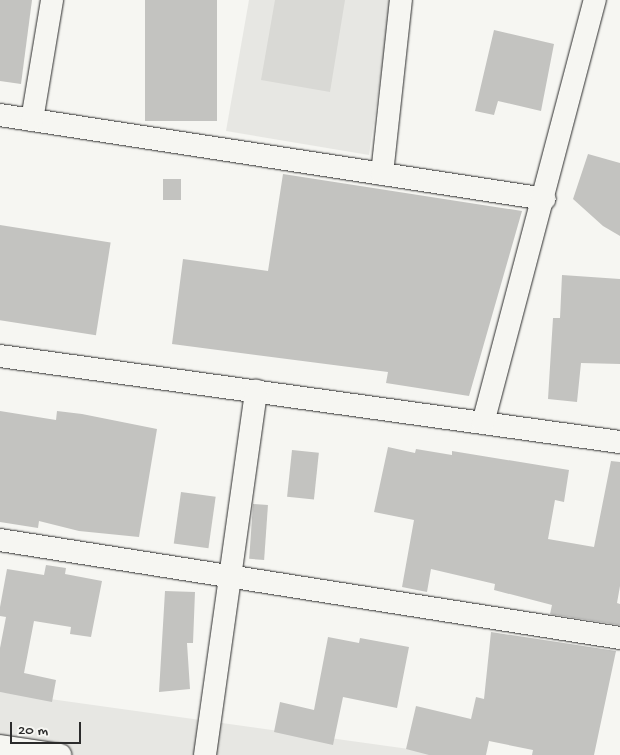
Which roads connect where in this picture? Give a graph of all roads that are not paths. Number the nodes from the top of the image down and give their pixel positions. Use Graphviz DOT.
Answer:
graph roads {
  1 [pos="52,0"];
  2 [pos="401,0"];
  3 [pos="595,0"];
  4 [pos="0,115"];
  5 [pos="32,120"];
  6 [pos="382,174"];
  7 [pos="545,199"];
  8 [pos="0,356"];
  9 [pos="256,392"];
  10 [pos="483,423"];
  11 [pos="620,442"];
  12 [pos="0,540"];
  13 [pos="229,576"];
  14 [pos="620,638"];
  15 [pos="0,746"];
  16 [pos="45,754"];
  17 [pos="205,755"];
  1 -- 5 [label="street"];
  2 -- 6 [label="street"];
  3 -- 7 [label="street"];
  4 -- 5 [label="street"];
  5 -- 6 [label="street"];
  6 -- 7 [label="street"];
  7 -- 10 [label="street"];
  8 -- 9 [label="street"];
  9 -- 10 [label="street"];
  9 -- 13 [label="street"];
  10 -- 11 [label="street"];
  12 -- 13 [label="street"];
  13 -- 14 [label="street"];
  13 -- 17 [label="street"];
  15 -- 16 [label="street"];
}
